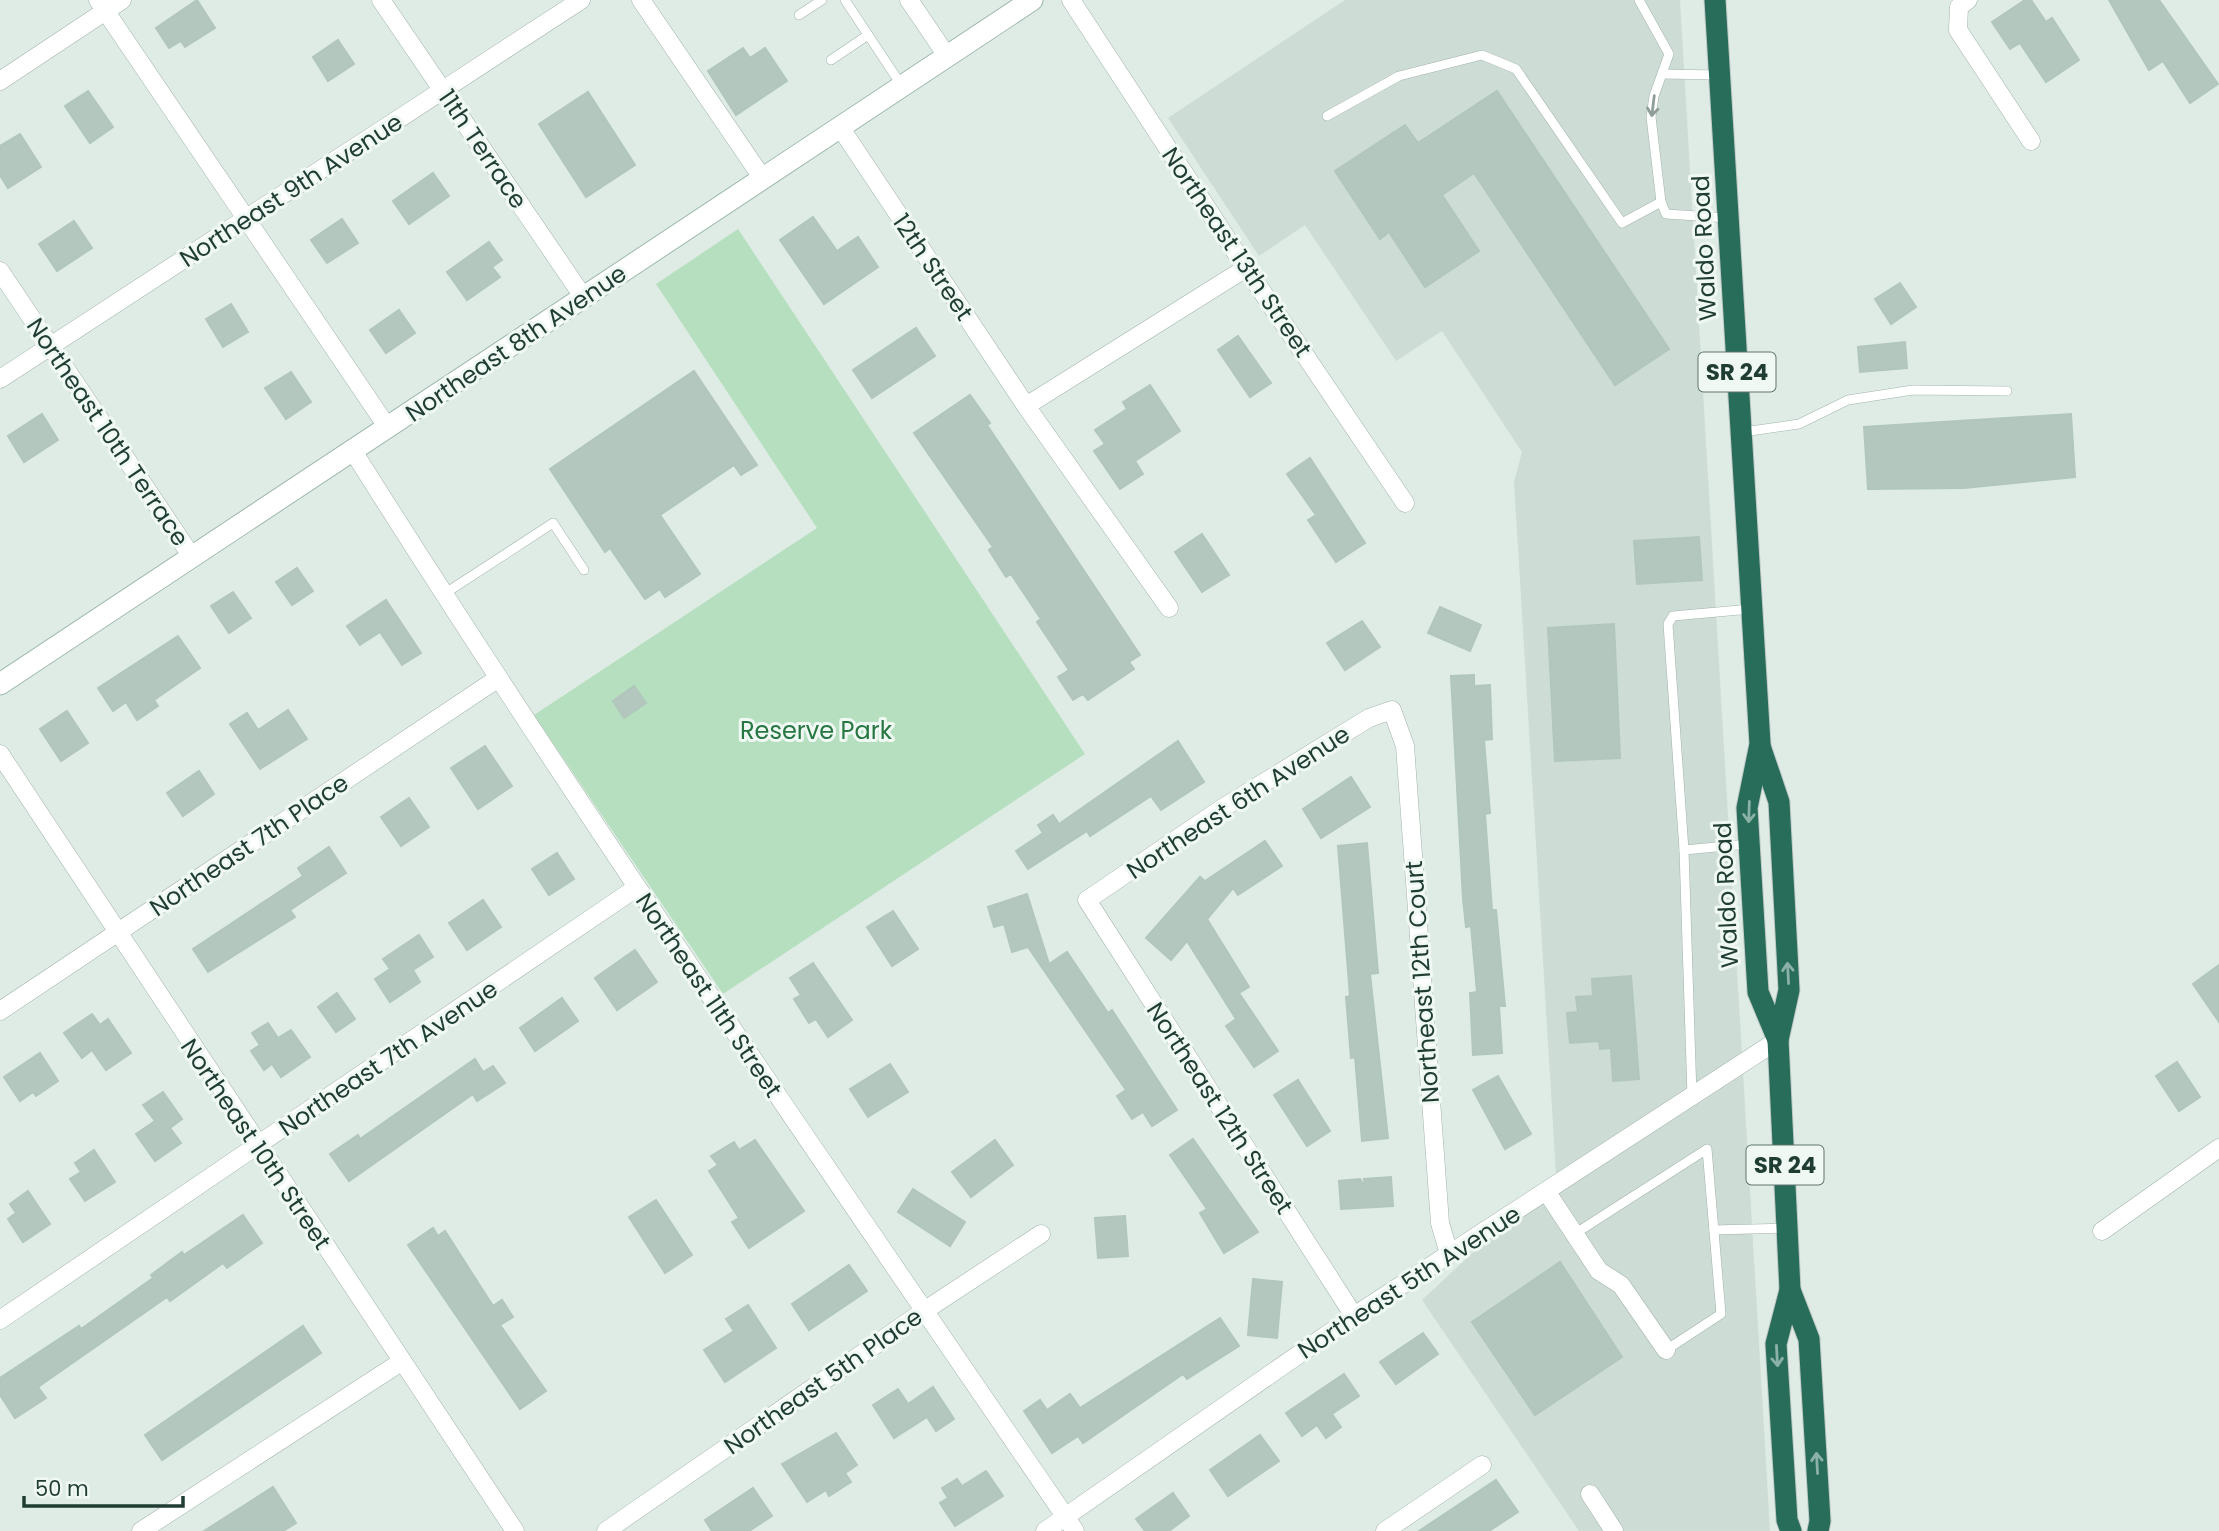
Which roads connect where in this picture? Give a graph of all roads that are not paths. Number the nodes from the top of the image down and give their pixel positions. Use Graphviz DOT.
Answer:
graph roads {
  1 [pos="122,0"];
  2 [pos="381,0"];
  3 [pos="581,0"];
  4 [pos="641,0"];
  5 [pos="822,0"];
  6 [pos="845,0"];
  7 [pos="909,0"];
  8 [pos="1032,0"];
  9 [pos="1071,0"];
  10 [pos="1639,0"];
  11 [pos="1715,0"];
  12 [pos="1968,0"];
  13 [pos="101,6"];
  14 [pos="799,15"];
  15 [pos="868,35"];
  16 [pos="947,56"];
  17 [pos="831,60"];
  18 [pos="1664,74"];
  19 [pos="1720,75"];
  20 [pos="0,81"];
  21 [pos="902,86"];
  22 [pos="444,91"];
  23 [pos="1327,116"];
  24 [pos="840,127"];
  25 [pos="2031,141"];
  26 [pos="763,179"];
  27 [pos="1661,202"];
  28 [pos="246,219"];
  29 [pos="1728,219"];
  30 [pos="1246,268"];
  31 [pos="0,271"];
  32 [pos="584,298"];
  33 [pos="50,346"];
  34 [pos="0,379"];
  35 [pos="2007,391"];
  36 [pos="1026,406"];
  37 [pos="388,428"];
  38 [pos="1741,433"];
  39 [pos="353,451"];
  40 [pos="1405,503"];
  41 [pos="192,557"];
  42 [pos="584,570"];
  43 [pos="444,594"];
  44 [pos="1169,608"];
  45 [pos="1751,609"];
  46 [pos="497,679"];
  47 [pos="0,684"];
  48 [pos="1392,710"];
  49 [pos="1760,744"];
  50 [pos="0,754"];
  51 [pos="1749,844"];
  52 [pos="1684,850"];
  53 [pos="636,888"];
  54 [pos="1087,900"];
  55 [pos="117,933"];
  56 [pos="0,1011"];
  57 [pos="1778,1040"];
  58 [pos="1692,1096"];
  59 [pos="2219,1147"];
  60 [pos="258,1148"];
  61 [pos="1546,1191"];
  62 [pos="1788,1228"];
  63 [pos="1714,1230"];
  64 [pos="2102,1231"];
  65 [pos="1576,1233"];
  66 [pos="1041,1234"];
  67 [pos="1449,1254"];
  68 [pos="1790,1290"];
  69 [pos="924,1311"];
  70 [pos="1354,1316"];
  71 [pos="0,1320"];
  72 [pos="1666,1350"];
  73 [pos="401,1362"];
  74 [pos="1482,1465"];
  75 [pos="1590,1494"];
  76 [pos="1070,1524"];
  77 [pos="141,1531"];
  78 [pos="515,1531"];
  79 [pos="606,1531"];
  80 [pos="1045,1531"];
  81 [pos="1385,1531"];
  82 [pos="1614,1531"];
  83 [pos="1791,1531"];
  84 [pos="1818,1531"];
  1 -- 13 [label="street"];
  2 -- 22 [label="street, 11th Terrace"];
  3 -- 22 [label="street, Northeast 9th Avenue"];
  4 -- 26 [label="street"];
  5 -- 14 [label="lane"];
  6 -- 15 [label="lane"];
  7 -- 16 [label="street"];
  8 -- 16 [label="street, Northeast 8th Avenue"];
  9 -- 30 [label="street, Northeast 13th Street"];
  10 -- 18 [label="lane"];
  11 -- 19 [label="highway, Waldo Road / SR 24"];
  12 -- 25 [label="street"];
  13 -- 20 [label="street"];
  13 -- 28 [label="street"];
  15 -- 17 [label="lane"];
  15 -- 21 [label="lane"];
  16 -- 21 [label="street, Northeast 8th Avenue"];
  18 -- 19 [label="lane"];
  18 -- 27 [label="lane, one-way"];
  19 -- 29 [label="highway, Waldo Road / SR 24"];
  21 -- 24 [label="street, Northeast 8th Avenue"];
  22 -- 28 [label="street, Northeast 9th Avenue"];
  22 -- 32 [label="street, 11th Terrace"];
  23 -- 27 [label="lane"];
  24 -- 26 [label="street, Northeast 8th Avenue"];
  24 -- 36 [label="street, 12th Street"];
  26 -- 32 [label="street, Northeast 8th Avenue"];
  27 -- 29 [label="lane"];
  28 -- 33 [label="street, Northeast 9th Avenue"];
  28 -- 37 [label="street"];
  29 -- 38 [label="highway, Waldo Road / SR 24"];
  30 -- 36 [label="street"];
  30 -- 40 [label="street, Northeast 13th Street"];
  31 -- 33 [label="street, Northeast 10th Terrace"];
  32 -- 37 [label="street, Northeast 8th Avenue"];
  33 -- 34 [label="street, Northeast 9th Avenue"];
  33 -- 41 [label="street, Northeast 10th Terrace"];
  35 -- 38 [label="lane"];
  36 -- 44 [label="street"];
  37 -- 39 [label="street, Northeast 8th Avenue"];
  38 -- 45 [label="highway, Waldo Road / SR 24"];
  39 -- 41 [label="street, Northeast 8th Avenue"];
  39 -- 43 [label="street, Northeast 11th Street"];
  41 -- 47 [label="street, Northeast 8th Avenue"];
  42 -- 43 [label="lane"];
  43 -- 46 [label="street, Northeast 11th Street"];
  45 -- 49 [label="highway, Waldo Road / SR 24"];
  45 -- 52 [label="lane"];
  46 -- 53 [label="street, Northeast 11th Street"];
  46 -- 55 [label="street, Northeast 7th Place"];
  48 -- 54 [label="street, Northeast 6th Avenue"];
  48 -- 67 [label="street, Northeast 12th Court"];
  49 -- 51 [label="highway, Waldo Road / SR 24, one-way"];
  57 -- 49 [label="highway, Waldo Road / SR 24, one-way"];
  50 -- 55 [label="street, Northeast 10th Street"];
  51 -- 52 [label="lane"];
  51 -- 57 [label="highway, Waldo Road / SR 24"];
  52 -- 58 [label="lane"];
  53 -- 60 [label="street, Northeast 7th Avenue"];
  53 -- 69 [label="street, Northeast 11th Street"];
  54 -- 70 [label="street, Northeast 12th Street"];
  55 -- 56 [label="street, Northeast 7th Place"];
  55 -- 60 [label="street, Northeast 10th Street"];
  57 -- 58 [label="street, Northeast 5th Avenue"];
  57 -- 62 [label="highway, Waldo Road / SR 24"];
  58 -- 61 [label="street, Northeast 5th Avenue"];
  59 -- 64 [label="street"];
  60 -- 71 [label="street, Northeast 7th Avenue"];
  60 -- 73 [label="street, Northeast 10th Street"];
  61 -- 65 [label="street"];
  61 -- 67 [label="street, Northeast 5th Avenue"];
  62 -- 63 [label="lane"];
  62 -- 68 [label="highway, Waldo Road / SR 24"];
  63 -- 65 [label="lane"];
  63 -- 72 [label="lane"];
  65 -- 72 [label="street"];
  66 -- 69 [label="street, Northeast 5th Place"];
  67 -- 70 [label="street, Northeast 5th Avenue"];
  68 -- 83 [label="highway, Waldo Road / SR 24, one-way"];
  84 -- 68 [label="highway, Waldo Road / SR 24, one-way"];
  69 -- 76 [label="street, Northeast 11th Street"];
  69 -- 79 [label="street, Northeast 5th Place"];
  70 -- 76 [label="street, Northeast 5th Avenue"];
  73 -- 77 [label="street"];
  73 -- 78 [label="street, Northeast 10th Street"];
  74 -- 81 [label="street"];
  75 -- 82 [label="street"];
  76 -- 80 [label="street, Northeast 5th Avenue"];
}
